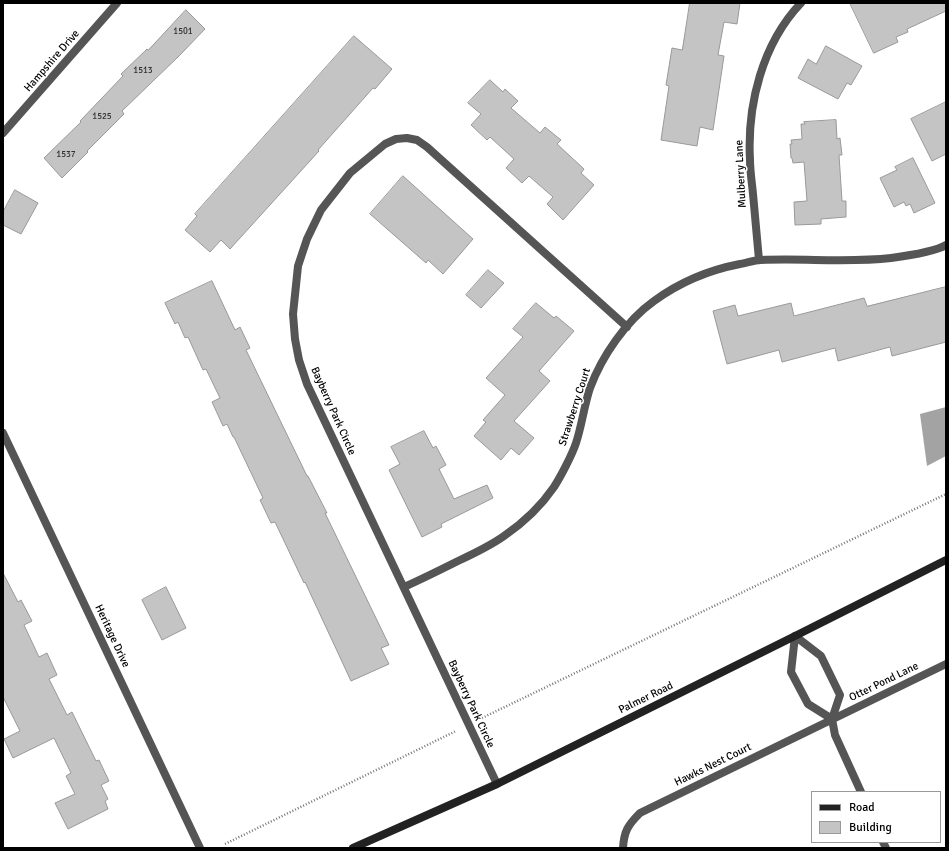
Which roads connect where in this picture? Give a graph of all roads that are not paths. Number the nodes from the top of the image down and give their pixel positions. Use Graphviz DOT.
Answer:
graph roads {
  1 [pos="117,3"];
  2 [pos="801,3"];
  3 [pos="3,133"];
  4 [pos="946,245"];
  5 [pos="759,260"];
  6 [pos="627,327"];
  7 [pos="3,433"];
  8 [pos="946,560"];
  9 [pos="404,587"];
  10 [pos="795,636"];
  11 [pos="946,664"];
  12 [pos="832,719"];
  13 [pos="497,784"];
  14 [pos="861,791"];
  15 [pos="200,848"];
  16 [pos="353,848"];
  17 [pos="623,848"];
  1 -- 3 [label="street, Hampshire Drive"];
  2 -- 5 [label="street, Mulberry Lane"];
  4 -- 5 [label="street, Strawberry Court"];
  5 -- 6 [label="street, Strawberry Court"];
  6 -- 9 [label="street, Strawberry Court"];
  6 -- 9 [label="street, Bayberry Park Circle"];
  7 -- 15 [label="street, Heritage Drive"];
  8 -- 10 [label="street, Palmer Road"];
  9 -- 13 [label="street, Bayberry Park Circle"];
  10 -- 12 [label="street"];
  10 -- 12 [label="street"];
  10 -- 13 [label="street, Palmer Road"];
  11 -- 12 [label="street, Otter Pond Lane"];
  12 -- 14 [label="street"];
  12 -- 17 [label="street, Hawks Nest Court"];
  13 -- 16 [label="street, Palmer Road"];
}
